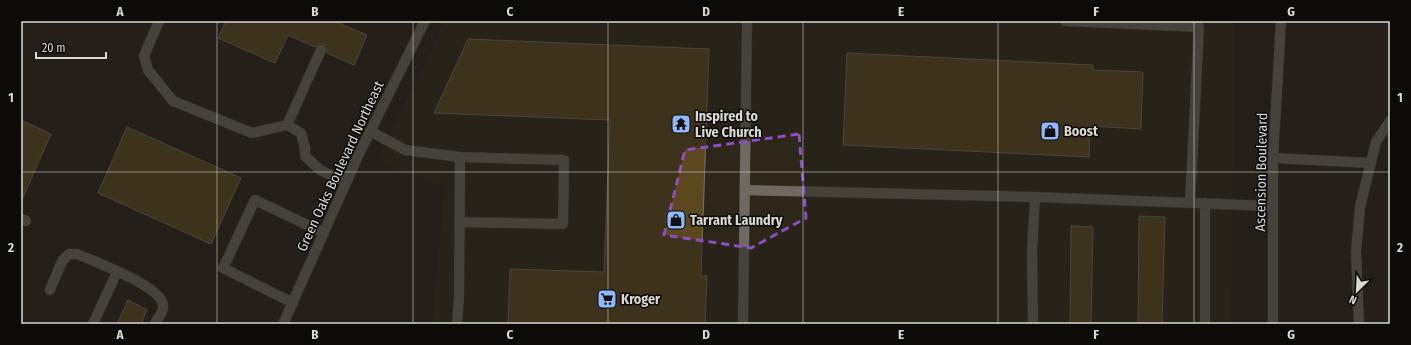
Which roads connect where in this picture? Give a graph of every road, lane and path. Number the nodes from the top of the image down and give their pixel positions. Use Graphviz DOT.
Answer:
graph roads {
  1 [pos="159,21"];
  2 [pos="425,21"];
  3 [pos="748,21"];
  4 [pos="1065,21"];
  5 [pos="1282,21"];
  6 [pos="1110,22"];
  7 [pos="321,50"];
  8 [pos="1390,121"];
  9 [pos="287,125"];
  10 [pos="370,131"];
  11 [pos="460,157"];
  12 [pos="1273,158"];
  13 [pos="1370,163"];
  14 [pos="346,182"];
  15 [pos="746,190"];
  16 [pos="1035,196"];
  17 [pos="1190,203"];
  18 [pos="1205,204"];
  19 [pos="1273,206"];
  20 [pos="460,222"];
  21 [pos="324,233"];
  22 [pos="117,272"];
  23 [pos="50,290"];
  24 [pos="293,303"];
  25 [pos="93,324"];
  26 [pos="155,324"];
  27 [pos="284,324"];
  28 [pos="457,324"];
  29 [pos="744,324"];
  30 [pos="1033,324"];
  31 [pos="1205,324"];
  32 [pos="1273,324"];
  33 [pos="1359,324"];
  1 -- 9 [label="street"];
  2 -- 10 [label="street, Green Oaks Boulevard Northeast"];
  3 -- 15 [label="street"];
  4 -- 6 [label="street"];
  5 -- 12 [label="street, Ascension Boulevard"];
  6 -- 17 [label="street"];
  7 -- 9 [label="street"];
  8 -- 13 [label="street"];
  9 -- 14 [label="street"];
  10 -- 11 [label="street"];
  10 -- 14 [label="street, Green Oaks Boulevard Northeast"];
  11 -- 20 [label="street"];
  11 -- 20 [label="street"];
  12 -- 13 [label="street"];
  12 -- 19 [label="street, Ascension Boulevard"];
  13 -- 33 [label="street"];
  14 -- 21 [label="street, Green Oaks Boulevard Northeast"];
  15 -- 16 [label="street"];
  15 -- 29 [label="street"];
  16 -- 17 [label="street"];
  16 -- 30 [label="street"];
  17 -- 18 [label="street"];
  18 -- 19 [label="street"];
  18 -- 31 [label="street"];
  19 -- 32 [label="street, Ascension Boulevard"];
  20 -- 28 [label="street"];
  21 -- 24 [label="street, Green Oaks Boulevard Northeast"];
  21 -- 24 [label="street"];
  22 -- 23 [label="street"];
  22 -- 25 [label="street"];
  22 -- 26 [label="street"];
  24 -- 27 [label="street, Green Oaks Boulevard Northeast"];
}
